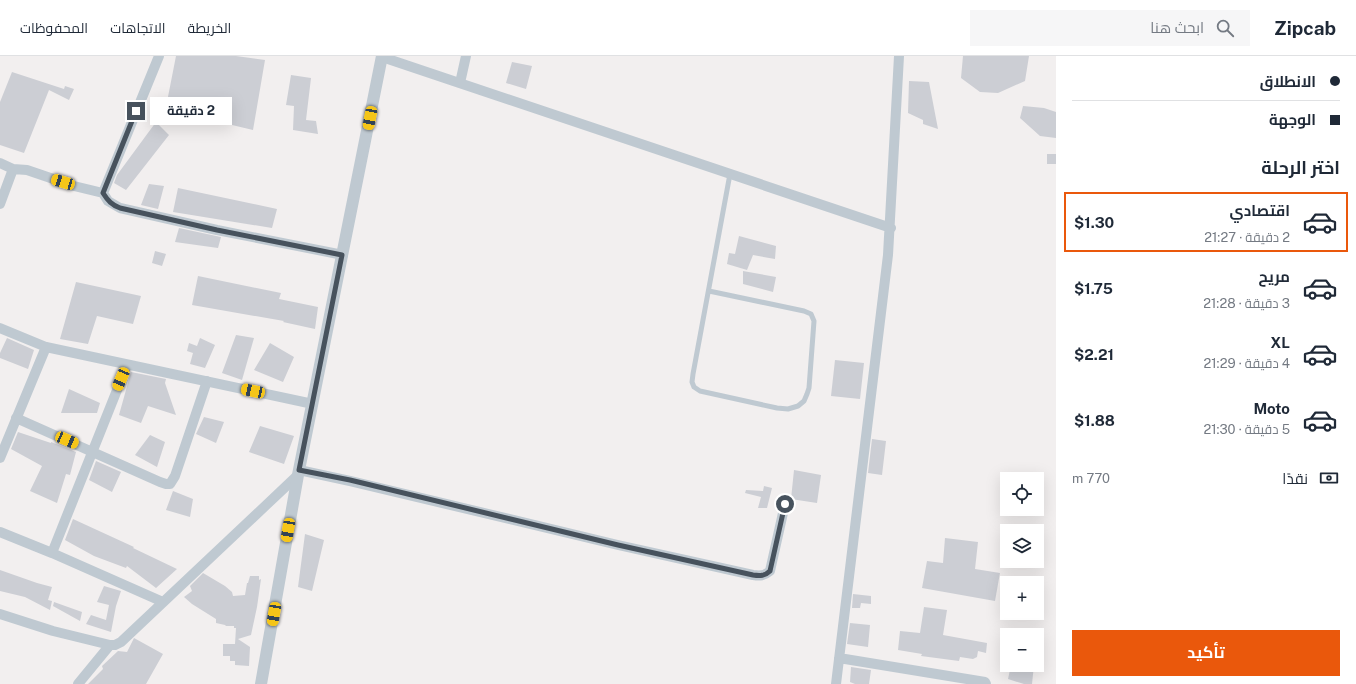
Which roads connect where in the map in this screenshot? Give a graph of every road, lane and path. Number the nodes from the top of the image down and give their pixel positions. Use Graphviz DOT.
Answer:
graph roads {
  1 [pos="159,56"];
  2 [pos="382,56"];
  3 [pos="466,56"];
  4 [pos="899,56"];
  5 [pos="460,83"];
  6 [pos="0,163"];
  7 [pos="13,169"];
  8 [pos="730,174"];
  9 [pos="103,193"];
  10 [pos="0,204"];
  11 [pos="891,228"];
  12 [pos="342,255"];
  13 [pos="709,291"];
  14 [pos="0,328"];
  15 [pos="46,347"];
  16 [pos="127,365"];
  17 [pos="207,381"];
  18 [pos="313,404"];
  19 [pos="16,418"];
  20 [pos="92,451"];
  21 [pos="0,458"];
  22 [pos="299,472"];
  23 [pos="785,504"];
  24 [pos="0,532"];
  25 [pos="52,553"];
  26 [pos="163,602"];
  27 [pos="0,614"];
  28 [pos="110,645"];
  29 [pos="839,658"];
  30 [pos="78,684"];
  31 [pos="261,684"];
  32 [pos="836,684"];
  33 [pos="986,684"];
  1 -- 9 [label="street"];
  2 -- 5 [label="street"];
  2 -- 12 [label="street"];
  3 -- 5 [label="street"];
  4 -- 11 [label="street"];
  5 -- 8 [label="street"];
  6 -- 7 [label="street"];
  7 -- 9 [label="street"];
  7 -- 10 [label="street"];
  8 -- 11 [label="street"];
  8 -- 13 [label="lane"];
  9 -- 12 [label="street"];
  11 -- 29 [label="street"];
  12 -- 18 [label="street"];
  13 -- 13 [label="lane"];
  14 -- 15 [label="street"];
  15 -- 16 [label="street"];
  15 -- 19 [label="street"];
  16 -- 17 [label="street"];
  16 -- 20 [label="street"];
  17 -- 18 [label="street"];
  17 -- 20 [label="street"];
  18 -- 22 [label="street"];
  19 -- 20 [label="street"];
  19 -- 21 [label="street"];
  20 -- 25 [label="street"];
  22 -- 23 [label="street"];
  22 -- 26 [label="street"];
  22 -- 31 [label="street"];
  24 -- 25 [label="street"];
  25 -- 26 [label="street"];
  26 -- 28 [label="street"];
  27 -- 28 [label="street"];
  28 -- 30 [label="street"];
  29 -- 32 [label="street"];
  29 -- 33 [label="street"];
}
